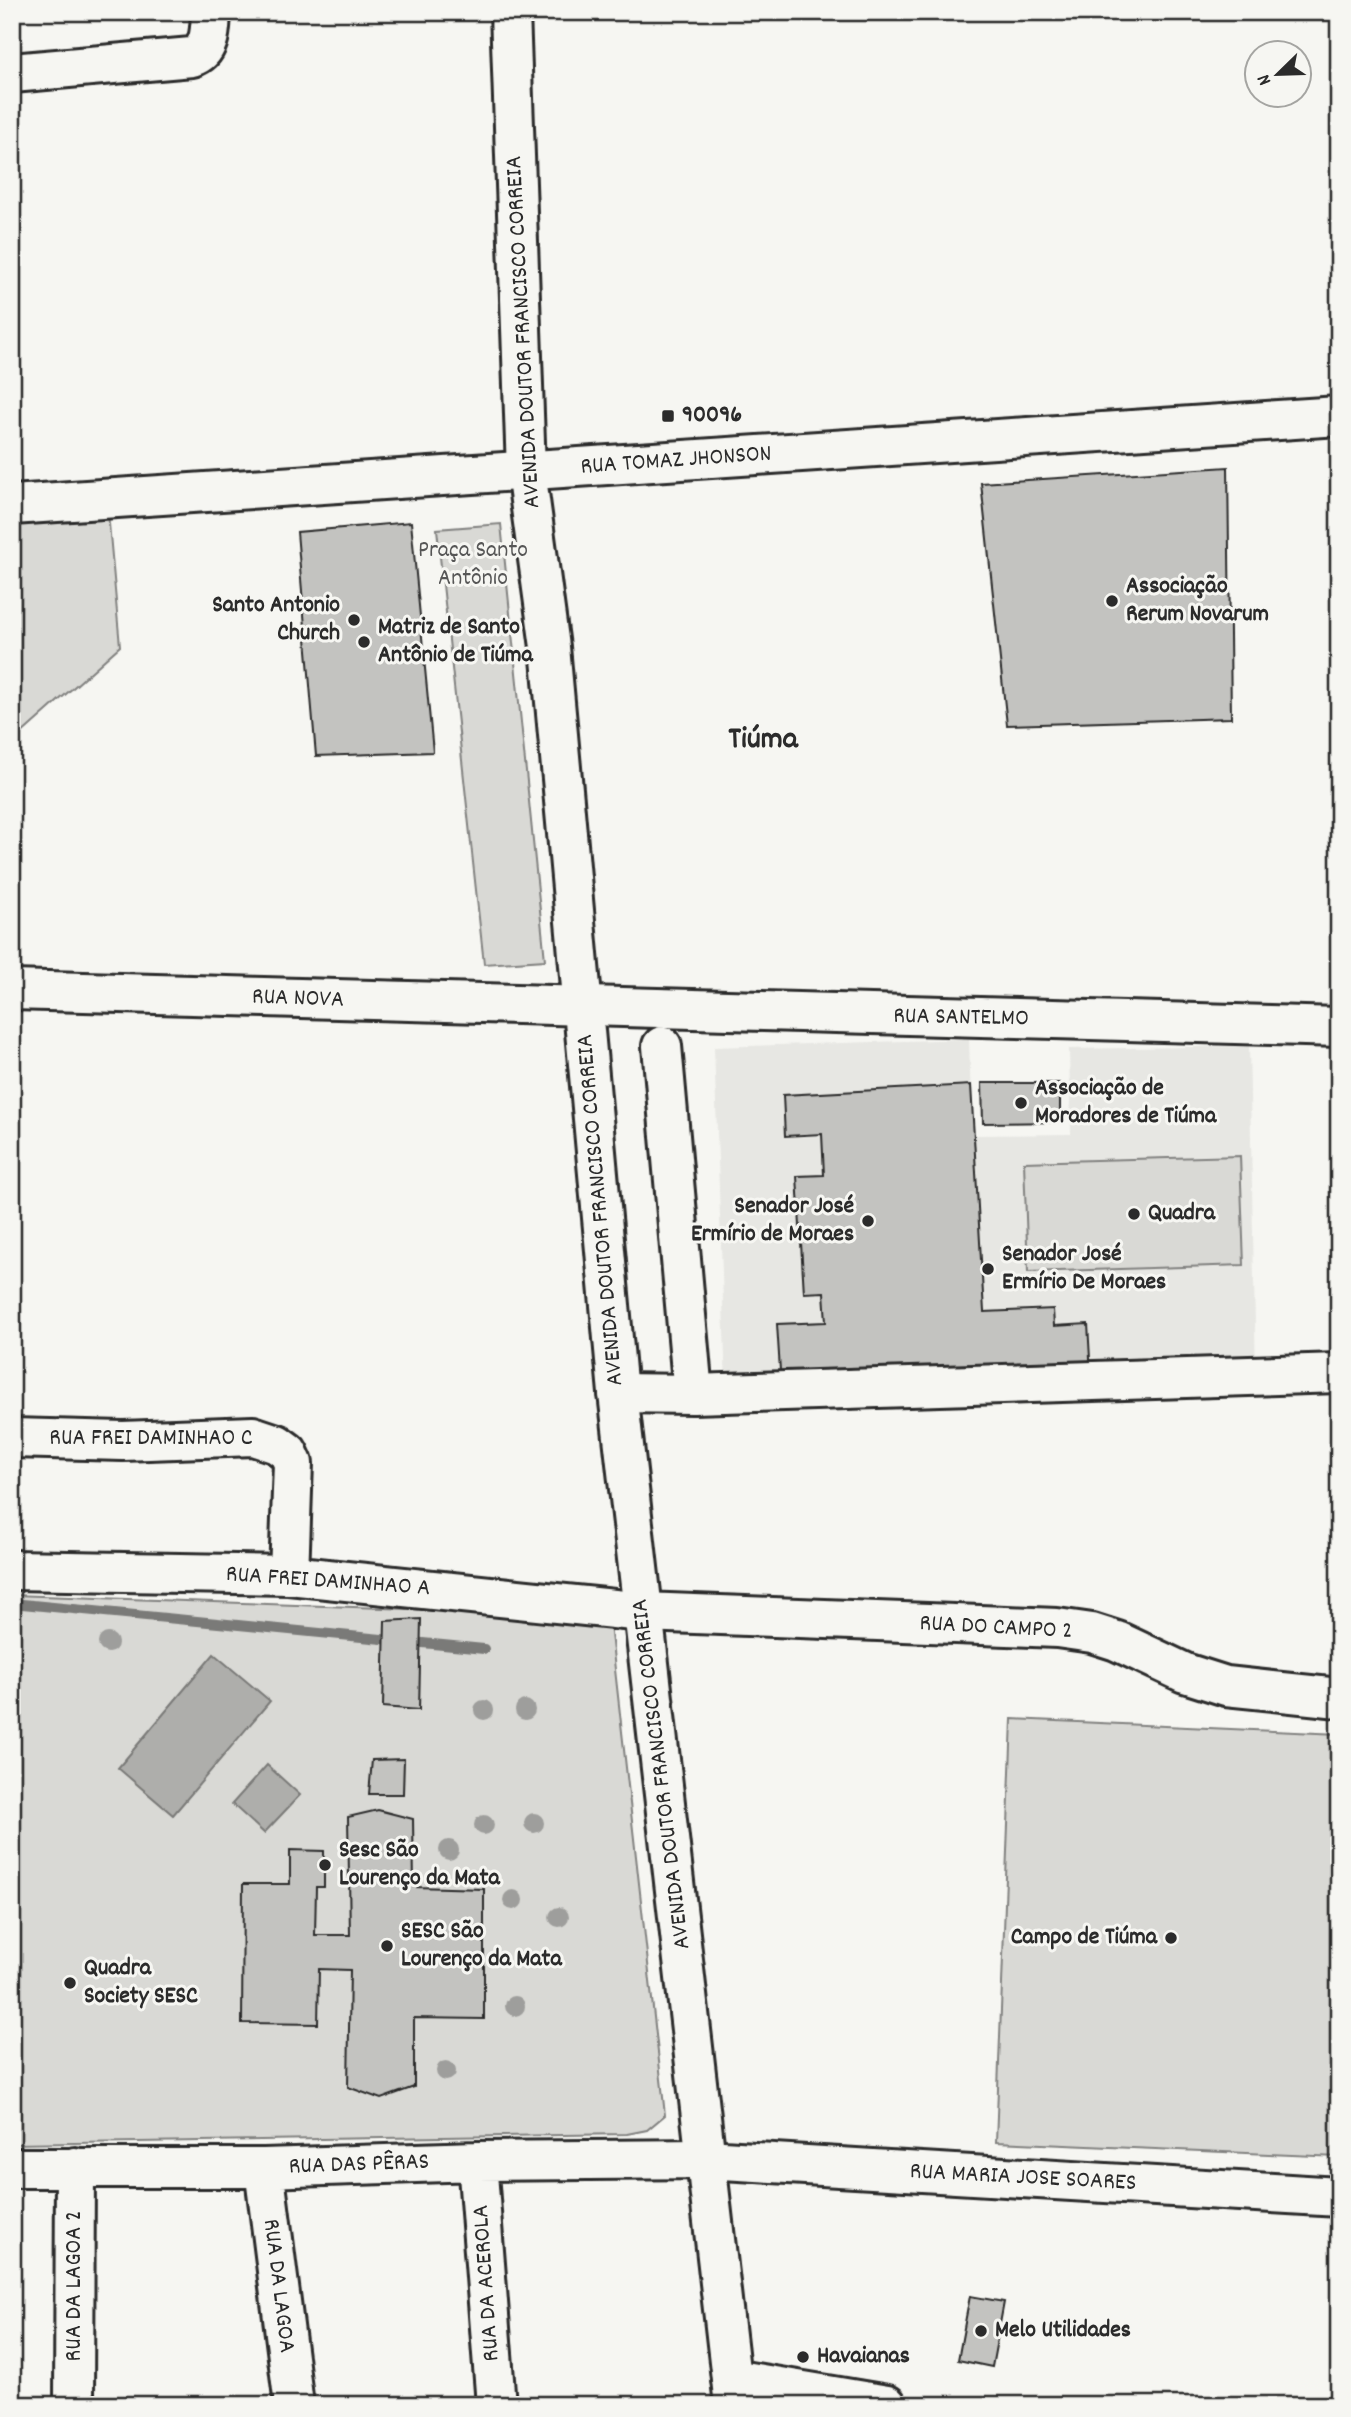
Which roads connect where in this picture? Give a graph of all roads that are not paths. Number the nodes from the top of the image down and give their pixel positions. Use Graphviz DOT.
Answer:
graph roads {
  1 [pos="211,12"];
  2 [pos="510,12"];
  3 [pos="12,73"];
  4 [pos="1339,416"];
  5 [pos="526,471"];
  6 [pos="12,505"];
  7 [pos="12,990"];
  8 [pos="583,1008"];
  9 [pos="1339,1027"];
  10 [pos="662,1046"];
  11 [pos="1339,1373"];
  12 [pos="618,1393"];
  13 [pos="693,1394"];
  14 [pos="12,1438"];
  15 [pos="12,1570"];
  16 [pos="289,1575"];
  17 [pos="643,1612"];
  18 [pos="1339,1698"];
  19 [pos="706,2160"];
  20 [pos="477,2161"];
  21 [pos="75,2167"];
  22 [pos="12,2168"];
  23 [pos="264,2168"];
  24 [pos="1339,2197"];
  25 [pos="732,2392"];
  26 [pos="74,2405"];
  27 [pos="294,2405"];
  28 [pos="496,2405"];
  29 [pos="887,2405"];
  1 -- 3 [label="street"];
  2 -- 5 [label="street, AVENIDA DOUTOR FRANCISCO CORREIA"];
  4 -- 5 [label="street, RUA TOMAZ JHONSON"];
  5 -- 6 [label="street, RUA TOMAZ JHONSON"];
  5 -- 8 [label="street, AVENIDA DOUTOR FRANCISCO CORREIA"];
  7 -- 8 [label="street, RUA NOVA"];
  8 -- 9 [label="street, RUA SANTELMO"];
  8 -- 12 [label="street, AVENIDA DOUTOR FRANCISCO CORREIA"];
  10 -- 13 [label="street"];
  11 -- 13 [label="street"];
  12 -- 13 [label="street"];
  12 -- 17 [label="street, AVENIDA DOUTOR FRANCISCO CORREIA"];
  14 -- 16 [label="street, RUA FREI DAMINHAO C"];
  15 -- 16 [label="street, RUA FREI DAMINHAO A"];
  16 -- 17 [label="street, RUA FREI DAMINHAO A"];
  17 -- 18 [label="street, RUA DO CAMPO 2"];
  17 -- 19 [label="street, AVENIDA DOUTOR FRANCISCO CORREIA"];
  19 -- 20 [label="street, RUA DAS PÊRAS"];
  19 -- 24 [label="street, RUA MARIA JOSE SOARES"];
  19 -- 25 [label="street, AVENIDA DOUTOR FRANCISCO CORREIA"];
  20 -- 23 [label="street, RUA DAS PÊRAS"];
  20 -- 28 [label="street, RUA DA ACEROLA"];
  21 -- 22 [label="street, RUA DAS PÊRAS"];
  21 -- 23 [label="street, RUA DAS PÊRAS"];
  21 -- 26 [label="street, RUA DA LAGOA 2"];
  23 -- 27 [label="street, RUA DA LAGOA"];
  25 -- 29 [label="street"];
}
